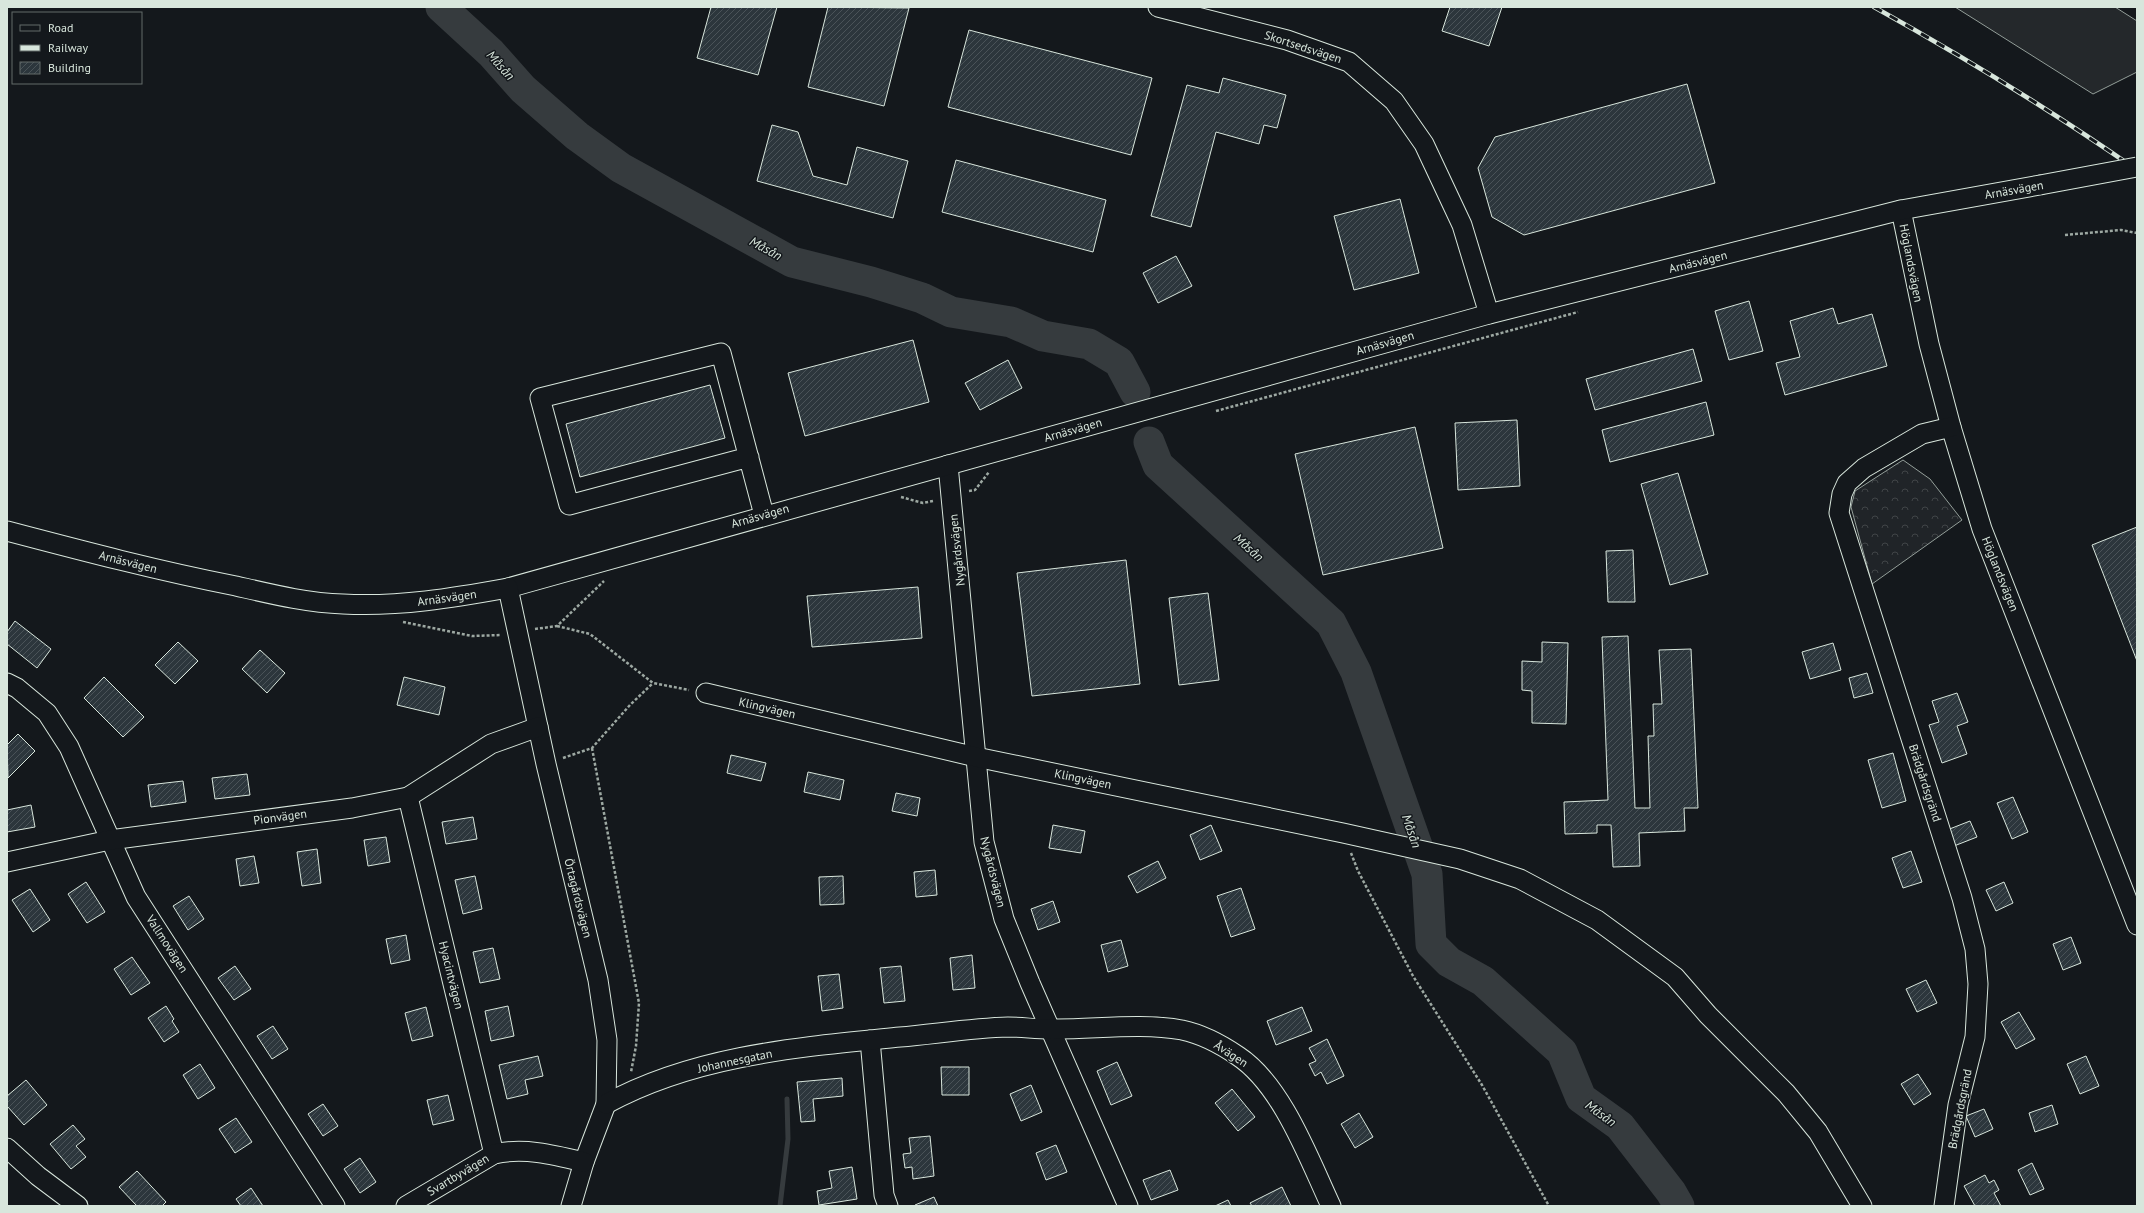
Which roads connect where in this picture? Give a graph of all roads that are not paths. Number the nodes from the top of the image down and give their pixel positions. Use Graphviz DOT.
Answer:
graph roads {
  1 [pos="1158,7"];
  2 [pos="2137,167"];
  3 [pos="1901,210"];
  4 [pos="1489,314"];
  5 [pos="1951,427"];
  6 [pos="749,457"];
  7 [pos="948,465"];
  8 [pos="764,515"];
  9 [pos="7,531"];
  10 [pos="508,588"];
  11 [pos="7,682"];
  12 [pos="706,694"];
  13 [pos="538,727"];
  14 [pos="976,757"];
  15 [pos="408,797"];
  16 [pos="110,840"];
  17 [pos="7,862"];
  18 [pos="2137,925"];
  19 [pos="1051,1030"];
  20 [pos="870,1040"];
  21 [pos="606,1104"];
  22 [pos="7,1148"];
  23 [pos="494,1154"];
  24 [pos="584,1162"];
  25 [pos="78,1206"];
  26 [pos="335,1206"];
  27 [pos="406,1206"];
  28 [pos="571,1206"];
  29 [pos="888,1206"];
  30 [pos="1128,1206"];
  31 [pos="1332,1206"];
  32 [pos="1862,1206"];
  33 [pos="1944,1206"];
  1 -- 4 [label="street, Skortsedsvägen"];
  2 -- 3 [label="street, Arnäsvägen, bridge"];
  3 -- 4 [label="street, Arnäsvägen"];
  3 -- 5 [label="street, Höglandsvägen"];
  4 -- 7 [label="street, Arnäsvägen"];
  5 -- 18 [label="street, Höglandsvägen"];
  5 -- 33 [label="street, Brädgårdsgränd"];
  6 -- 6 [label="street"];
  6 -- 8 [label="street"];
  7 -- 8 [label="street, Arnäsvägen"];
  7 -- 14 [label="street, Nygårdsvägen"];
  8 -- 10 [label="street, Arnäsvägen"];
  9 -- 10 [label="street, Arnäsvägen"];
  10 -- 13 [label="street, Örtagårdsvägen"];
  11 -- 16 [label="street, Vallmovägen"];
  12 -- 14 [label="street, Klingvägen"];
  13 -- 15 [label="street, Pionvägen"];
  13 -- 21 [label="street, Örtagårdsvägen"];
  14 -- 19 [label="street, Nygårdsvägen"];
  14 -- 32 [label="street, Klingvägen"];
  15 -- 16 [label="street, Pionvägen"];
  15 -- 23 [label="street, Hyacintvägen"];
  16 -- 17 [label="street, Pionvägen"];
  16 -- 26 [label="street, Vallmovägen"];
  19 -- 20 [label="street, Johannesgatan"];
  19 -- 30 [label="street, Nygårdsvägen"];
  19 -- 31 [label="street, Åvägen"];
  20 -- 21 [label="street, Johannesgatan"];
  20 -- 29 [label="street"];
  21 -- 24 [label="street, Örtagårdsvägen"];
  22 -- 25 [label="street"];
  23 -- 24 [label="street, Svartbyvägen"];
  23 -- 27 [label="street, Svartbyvägen"];
  24 -- 28 [label="street, Örtagårdsvägen"];
}
